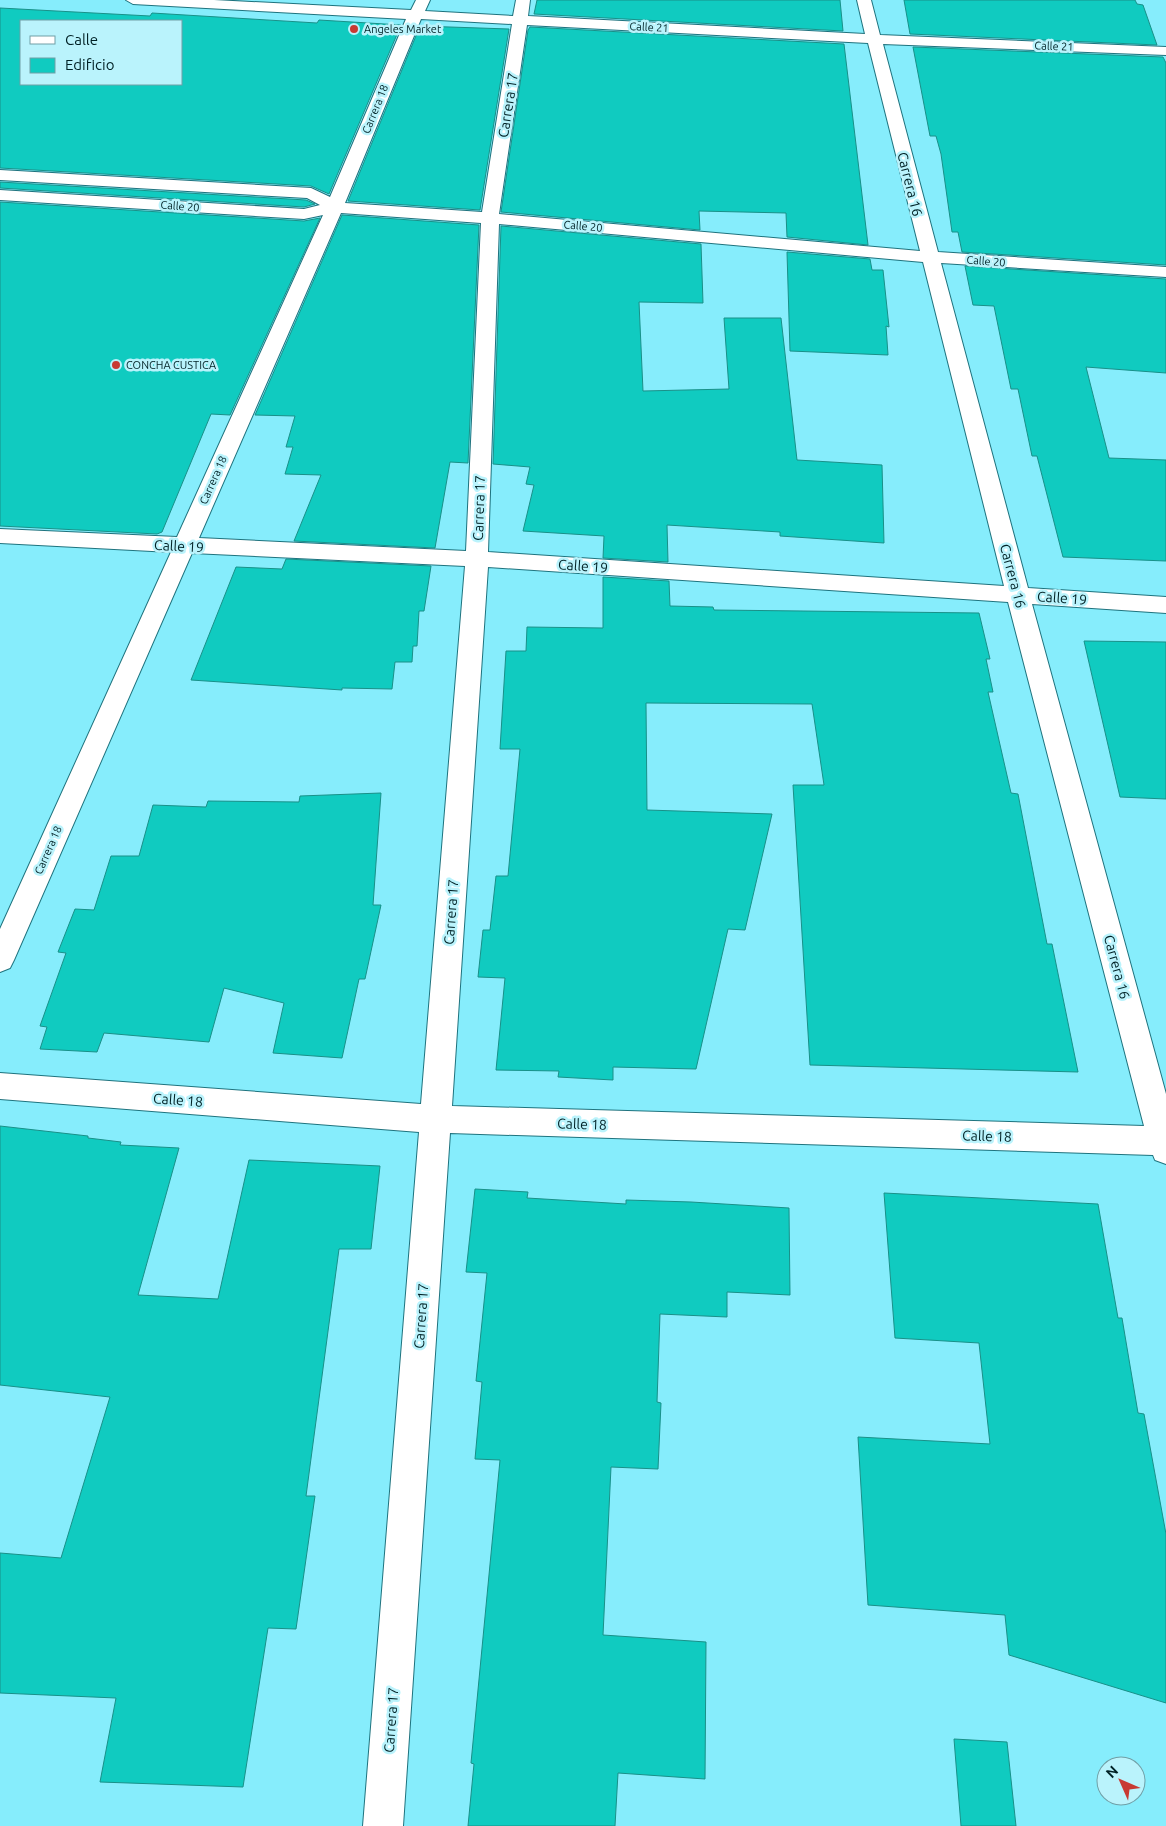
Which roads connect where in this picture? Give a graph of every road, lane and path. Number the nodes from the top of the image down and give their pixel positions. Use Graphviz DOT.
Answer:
graph roads {
  1 [pos="133,0"];
  2 [pos="864,0"];
  3 [pos="221,2"];
  4 [pos="419,8"];
  5 [pos="522,10"];
  6 [pos="873,39"];
  7 [pos="1166,51"];
  8 [pos="0,175"];
  9 [pos="0,195"];
  10 [pos="334,207"];
  11 [pos="490,218"];
  12 [pos="929,257"];
  13 [pos="1166,272"];
  14 [pos="0,536"];
  15 [pos="183,546"];
  16 [pos="477,558"];
  17 [pos="1018,595"];
  18 [pos="1166,605"];
  19 [pos="0,960"];
  20 [pos="0,1086"];
  21 [pos="435,1119"];
  22 [pos="1165,1144"];
  23 [pos="384,1826"];
  1 -- 3 [label="street, Calle 21"];
  2 -- 6 [label="street, Carrera 16"];
  3 -- 4 [label="street, Calle 21"];
  4 -- 5 [label="street, Calle 21"];
  4 -- 10 [label="street, Carrera 18"];
  5 -- 6 [label="street, Calle 21"];
  5 -- 11 [label="street, Carrera 17"];
  6 -- 7 [label="street, Calle 21"];
  6 -- 12 [label="street, Carrera 16"];
  8 -- 10 [label="street"];
  9 -- 10 [label="street, Calle 20"];
  10 -- 11 [label="street, Calle 20"];
  10 -- 15 [label="street, Carrera 18"];
  11 -- 12 [label="street, Calle 20"];
  11 -- 16 [label="street, Carrera 17"];
  12 -- 13 [label="street, Calle 20"];
  12 -- 17 [label="street, Carrera 16"];
  14 -- 15 [label="street, Calle 19"];
  15 -- 16 [label="street, Calle 19"];
  15 -- 19 [label="street, Carrera 18"];
  16 -- 17 [label="street, Calle 19"];
  16 -- 21 [label="street, Carrera 17"];
  17 -- 18 [label="street, Calle 19"];
  17 -- 22 [label="street, Carrera 16"];
  20 -- 21 [label="street, Calle 18"];
  21 -- 22 [label="street, Calle 18"];
  21 -- 23 [label="street, Carrera 17"];
}
